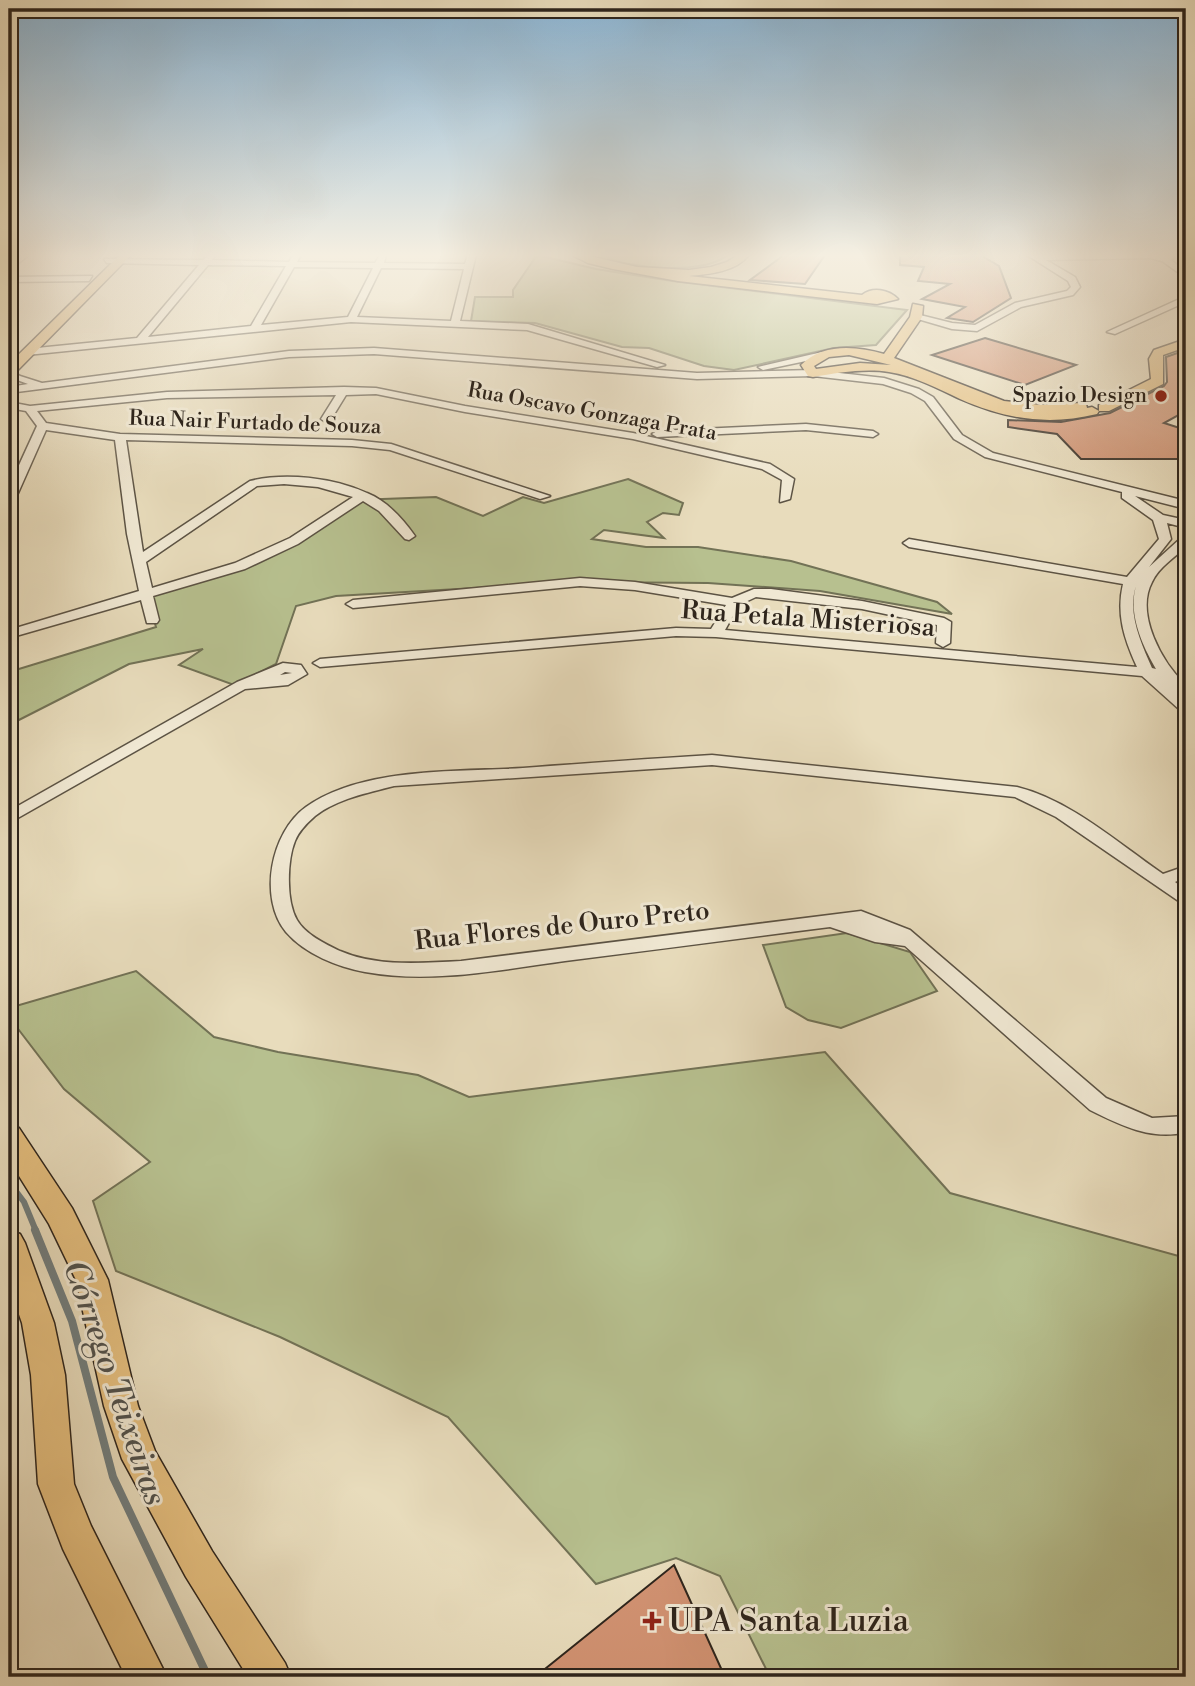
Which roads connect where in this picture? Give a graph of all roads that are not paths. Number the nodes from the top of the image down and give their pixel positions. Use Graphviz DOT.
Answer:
graph roads {
  1 [pos="29,334"];
  2 [pos="45,334"];
  3 [pos="146,334"];
  4 [pos="196,334"];
  5 [pos="557,334"];
  6 [pos="903,334"];
  7 [pos="141,339"];
  8 [pos="1186,344"];
  9 [pos="31,348"];
  10 [pos="892,352"];
  11 [pos="10,353"];
  12 [pos="822,355"];
  13 [pos="863,360"];
  14 [pos="9,372"];
  15 [pos="813,373"];
  16 [pos="703,376"];
  17 [pos="884,381"];
  18 [pos="56,384"];
  19 [pos="9,390"];
  20 [pos="344,390"];
  21 [pos="9,405"];
  22 [pos="1092,407"];
  23 [pos="30,409"];
  24 [pos="326,419"];
  25 [pos="42,426"];
  26 [pos="873,434"];
  27 [pos="633,436"];
  28 [pos="120,437"];
  29 [pos="1105,484"];
  30 [pos="363,495"];
  31 [pos="544,496"];
  32 [pos="785,499"];
  33 [pos="9,500"];
  34 [pos="1183,504"];
  35 [pos="1158,516"];
  36 [pos="1186,524"];
  37 [pos="409,536"];
  38 [pos="1186,540"];
  39 [pos="909,542"];
  40 [pos="139,561"];
  41 [pos="1137,582"];
  42 [pos="146,593"];
  43 [pos="734,602"];
  44 [pos="353,604"];
  45 [pos="152,620"];
  46 [pos="716,633"];
  47 [pos="9,634"];
  48 [pos="943,643"];
  49 [pos="320,663"];
  50 [pos="280,673"];
  51 [pos="1147,673"];
  52 [pos="1167,674"];
  53 [pos="1186,693"];
  54 [pos="1186,708"];
  55 [pos="9,818"];
  56 [pos="1186,871"];
  57 [pos="1163,880"];
  58 [pos="1186,898"];
  59 [pos="1186,1124"];
  60 [pos="9,1136"];
  61 [pos="9,1243"];
  62 [pos="147,1677"];
  63 [pos="271,1677"];
  1 -- 11 [label="main road"];
  2 -- 9 [label="main road"];
  3 -- 7 [label="street"];
  4 -- 7 [label="street"];
  5 -- 16 [label="street"];
  6 -- 10 [label="main road"];
  7 -- 9 [label="street"];
  8 -- 22 [label="main road"];
  9 -- 14 [label="main road"];
  10 -- 13 [label="main road"];
  10 -- 22 [label="main road"];
  12 -- 13 [label="main road"];
  12 -- 15 [label="main road"];
  12 -- 16 [label="street"];
  13 -- 15 [label="main road"];
  13 -- 17 [label="street"];
  13 -- 22 [label="main road"];
  14 -- 18 [label="street"];
  15 -- 16 [label="street"];
  15 -- 17 [label="street"];
  16 -- 18 [label="street"];
  17 -- 29 [label="street"];
  18 -- 19 [label="street"];
  20 -- 23 [label="street, Rua Oscavo Gonzaga Prata"];
  20 -- 24 [label="street"];
  20 -- 27 [label="street, Rua Oscavo Gonzaga Prata"];
  21 -- 23 [label="street"];
  23 -- 25 [label="street"];
  25 -- 28 [label="street, Rua Nair Furtado de Souza"];
  25 -- 33 [label="street"];
  26 -- 27 [label="street"];
  27 -- 32 [label="street, Rua Oscavo Gonzaga Prata"];
  28 -- 31 [label="street, Rua Nair Furtado de Souza"];
  28 -- 40 [label="street"];
  29 -- 34 [label="street"];
  29 -- 35 [label="street"];
  30 -- 37 [label="street"];
  30 -- 40 [label="street"];
  30 -- 42 [label="street"];
  34 -- 35 [label="street"];
  35 -- 36 [label="street"];
  35 -- 41 [label="street"];
  38 -- 41 [label="street"];
  39 -- 41 [label="street"];
  40 -- 42 [label="street"];
  41 -- 51 [label="street"];
  41 -- 52 [label="street"];
  42 -- 45 [label="street"];
  42 -- 47 [label="street"];
  43 -- 44 [label="street"];
  43 -- 46 [label="street"];
  43 -- 48 [label="street"];
  46 -- 49 [label="street, Rua Petala Misteriosa"];
  46 -- 51 [label="street, Rua Petala Misteriosa"];
  49 -- 50 [label="street, Rua Petala Misteriosa"];
  49 -- 50 [label="street"];
  50 -- 55 [label="street"];
  51 -- 52 [label="street, Rua Petala Misteriosa"];
  51 -- 54 [label="street"];
  52 -- 53 [label="street"];
  56 -- 57 [label="street"];
  57 -- 58 [label="street, Rua Flores de Ouro Preto"];
  57 -- 59 [label="street, Rua Flores de Ouro Preto"];
  60 -- 63 [label="main road"];
  61 -- 62 [label="main road"];
}
